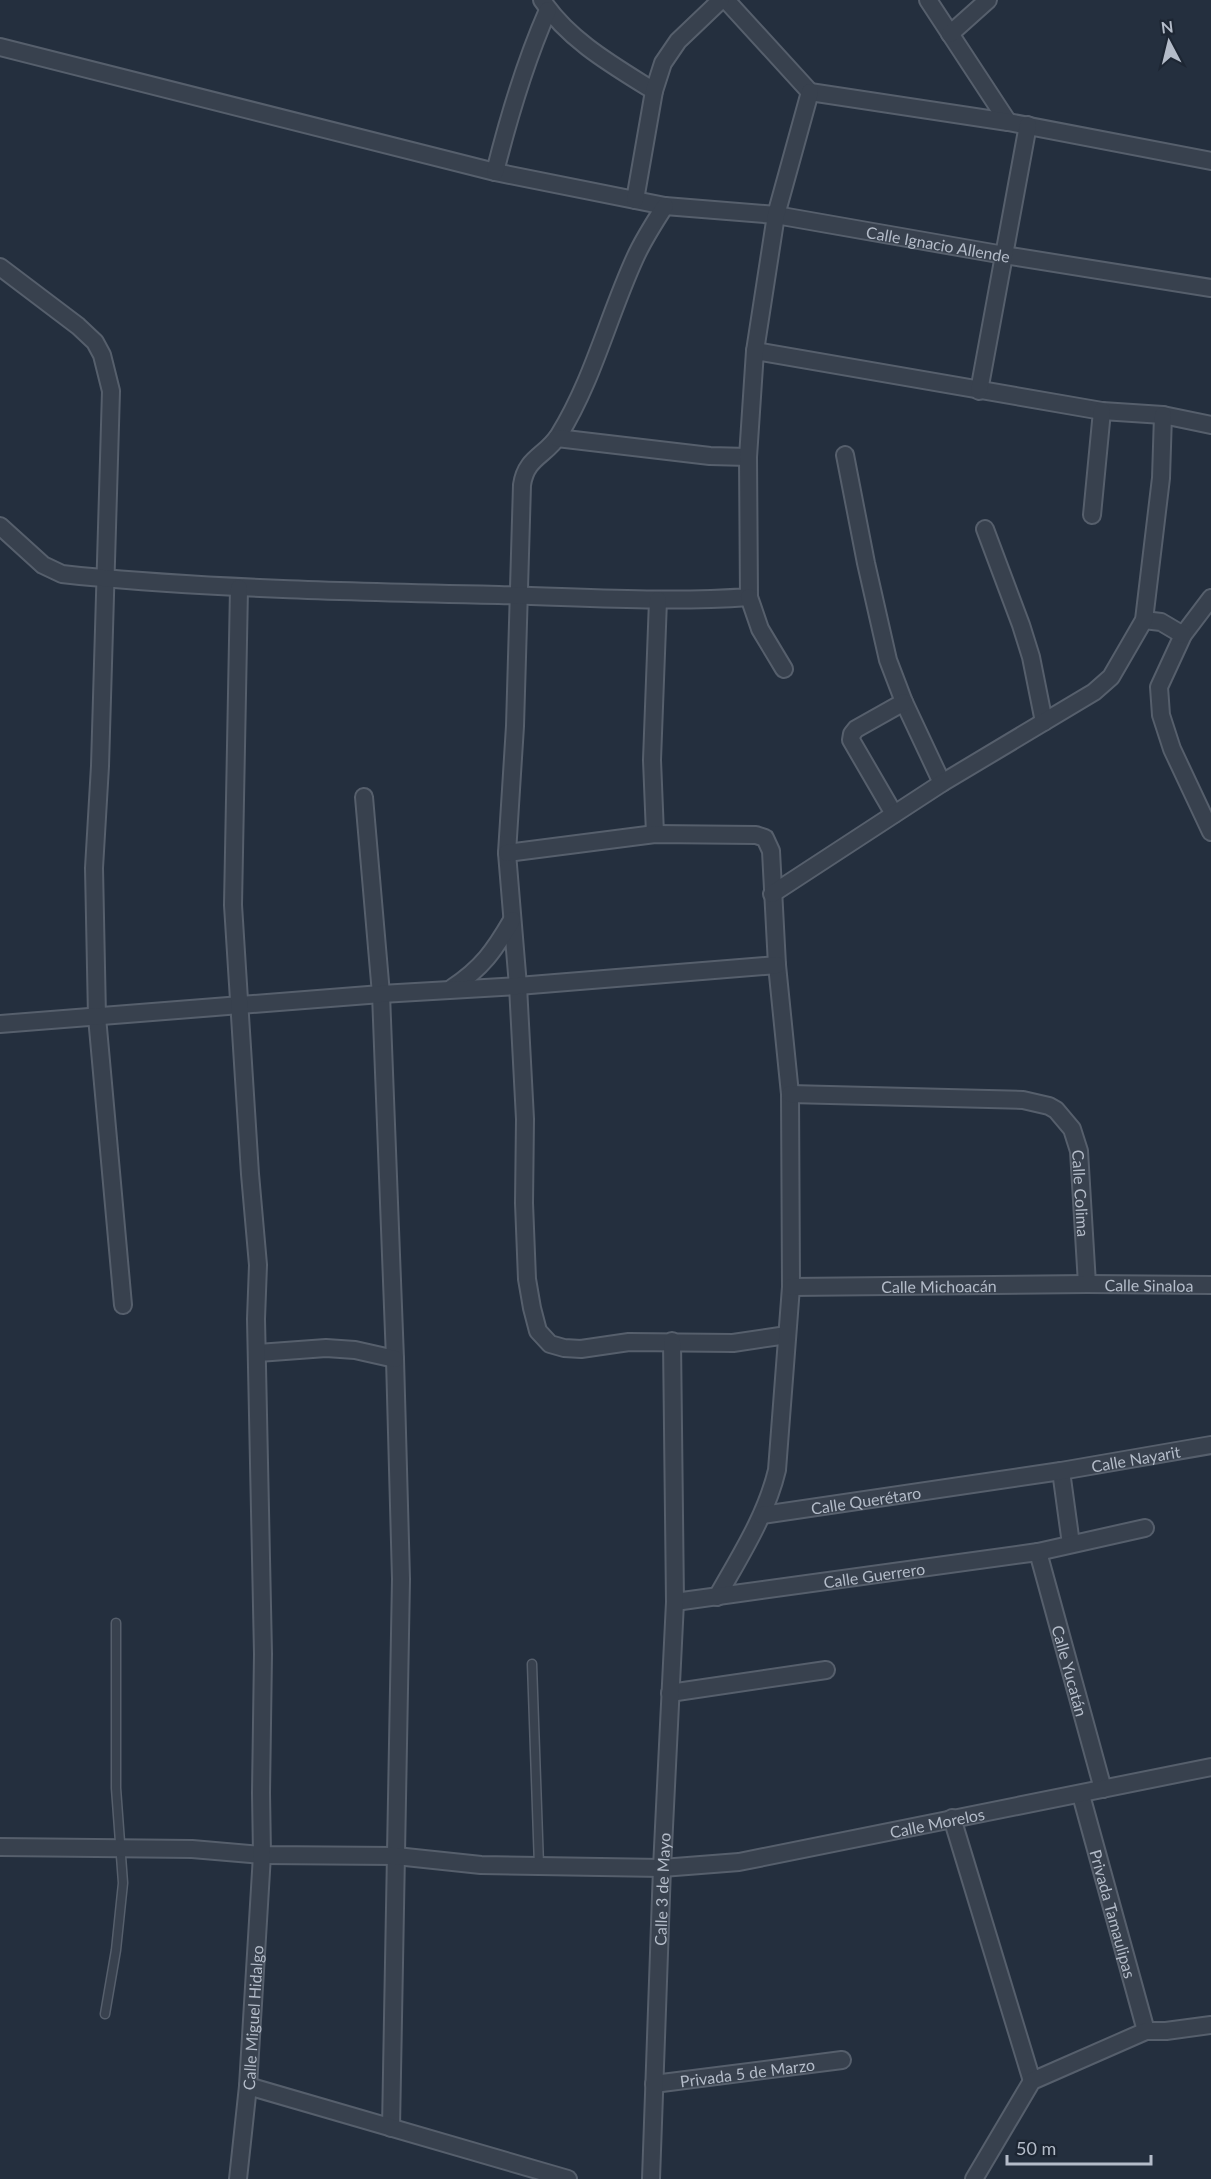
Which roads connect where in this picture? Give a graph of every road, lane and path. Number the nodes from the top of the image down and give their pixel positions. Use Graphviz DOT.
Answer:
graph roads {
  1 [pos="721,0"];
  2 [pos="726,0"];
  3 [pos="928,0"];
  4 [pos="988,0"];
  5 [pos="545,5"];
  6 [pos="951,34"];
  7 [pos="0,47"];
  8 [pos="654,91"];
  9 [pos="810,92"];
  10 [pos="1008,122"];
  11 [pos="1028,125"];
  12 [pos="1211,161"];
  13 [pos="495,172"];
  14 [pos="635,200"];
  15 [pos="664,206"];
  16 [pos="776,215"];
  17 [pos="1004,255"];
  18 [pos="0,267"];
  19 [pos="1211,288"];
  20 [pos="755,351"];
  21 [pos="979,391"];
  22 [pos="1102,411"];
  23 [pos="1162,415"];
  24 [pos="1211,425"];
  25 [pos="557,438"];
  26 [pos="845,455"];
  27 [pos="748,457"];
  28 [pos="1092,514"];
  29 [pos="0,526"];
  30 [pos="985,529"];
  31 [pos="105,578"];
  32 [pos="239,588"];
  33 [pos="520,596"];
  34 [pos="749,597"];
  35 [pos="1211,598"];
  36 [pos="658,600"];
  37 [pos="1144,620"];
  38 [pos="1180,633"];
  39 [pos="784,669"];
  40 [pos="904,702"];
  41 [pos="1044,722"];
  42 [pos="942,783"];
  43 [pos="364,796"];
  44 [pos="894,814"];
  45 [pos="1211,832"];
  46 [pos="655,834"];
  47 [pos="507,853"];
  48 [pos="772,894"];
  49 [pos="512,920"];
  50 [pos="777,965"];
  51 [pos="518,986"];
  52 [pos="451,988"];
  53 [pos="381,994"];
  54 [pos="240,1006"];
  55 [pos="97,1017"];
  56 [pos="0,1024"];
  57 [pos="790,1094"];
  58 [pos="1087,1284"];
  59 [pos="1211,1285"];
  60 [pos="791,1287"];
  61 [pos="123,1305"];
  62 [pos="787,1335"];
  63 [pos="672,1341"];
  64 [pos="258,1353"];
  65 [pos="395,1359"];
  66 [pos="1211,1445"];
  67 [pos="1061,1471"];
  68 [pos="762,1515"];
  69 [pos="1145,1528"];
  70 [pos="1071,1544"];
  71 [pos="1038,1552"];
  72 [pos="717,1597"];
  73 [pos="675,1602"];
  74 [pos="116,1623"];
  75 [pos="532,1664"];
  76 [pos="825,1670"];
  77 [pos="670,1693"];
  78 [pos="1211,1767"];
  79 [pos="1103,1789"];
  80 [pos="1081,1795"];
  81 [pos="952,1818"];
  82 [pos="0,1847"];
  83 [pos="121,1850"];
  84 [pos="262,1855"];
  85 [pos="396,1856"];
  86 [pos="539,1866"];
  87 [pos="662,1868"];
  88 [pos="105,2014"];
  89 [pos="1211,2025"];
  90 [pos="1146,2031"];
  91 [pos="842,2060"];
  92 [pos="1032,2081"];
  93 [pos="654,2084"];
  94 [pos="248,2086"];
  95 [pos="391,2128"];
  96 [pos="238,2179"];
  97 [pos="568,2179"];
  98 [pos="651,2179"];
  99 [pos="974,2179"];
  1 -- 8 [label="street"];
  2 -- 9 [label="street"];
  3 -- 6 [label="street"];
  4 -- 6 [label="street"];
  5 -- 8 [label="street"];
  5 -- 13 [label="street"];
  6 -- 10 [label="street"];
  7 -- 13 [label="street, Calle Ignacio Allende"];
  8 -- 14 [label="street"];
  9 -- 10 [label="street"];
  9 -- 16 [label="street"];
  10 -- 11 [label="street"];
  11 -- 12 [label="street"];
  11 -- 17 [label="street"];
  13 -- 14 [label="street, Calle Ignacio Allende"];
  14 -- 15 [label="street, Calle Ignacio Allende"];
  15 -- 16 [label="street, Calle Ignacio Allende"];
  15 -- 25 [label="street"];
  16 -- 17 [label="street, Calle Ignacio Allende"];
  16 -- 20 [label="street"];
  17 -- 19 [label="street, Calle Ignacio Allende"];
  17 -- 21 [label="street"];
  18 -- 31 [label="street"];
  20 -- 21 [label="street"];
  20 -- 27 [label="street"];
  21 -- 22 [label="street"];
  22 -- 23 [label="street"];
  22 -- 28 [label="street"];
  23 -- 24 [label="street"];
  23 -- 37 [label="street"];
  25 -- 27 [label="street"];
  25 -- 33 [label="street"];
  26 -- 40 [label="street"];
  27 -- 34 [label="street"];
  29 -- 31 [label="street"];
  30 -- 41 [label="street"];
  31 -- 32 [label="street"];
  31 -- 55 [label="street"];
  32 -- 33 [label="street"];
  32 -- 54 [label="street, Calle Miguel Hidalgo"];
  33 -- 36 [label="street"];
  33 -- 47 [label="street"];
  34 -- 36 [label="street"];
  34 -- 39 [label="street"];
  35 -- 38 [label="street"];
  36 -- 46 [label="street"];
  37 -- 38 [label="street"];
  37 -- 41 [label="street"];
  38 -- 45 [label="street"];
  40 -- 42 [label="street"];
  40 -- 44 [label="street"];
  41 -- 42 [label="street"];
  42 -- 44 [label="street"];
  43 -- 53 [label="street"];
  44 -- 48 [label="street"];
  46 -- 47 [label="street"];
  46 -- 48 [label="street"];
  47 -- 49 [label="street"];
  48 -- 50 [label="street"];
  49 -- 51 [label="street"];
  49 -- 52 [label="street"];
  50 -- 51 [label="street"];
  50 -- 57 [label="street"];
  51 -- 52 [label="street"];
  51 -- 63 [label="street"];
  52 -- 53 [label="street"];
  53 -- 54 [label="street"];
  53 -- 65 [label="street"];
  54 -- 55 [label="street"];
  54 -- 64 [label="street, Calle Miguel Hidalgo"];
  55 -- 56 [label="street"];
  55 -- 61 [label="street"];
  57 -- 58 [label="street, Calle Colima"];
  57 -- 60 [label="street"];
  58 -- 59 [label="street, Calle Sinaloa"];
  58 -- 60 [label="street, Calle Michoacán"];
  60 -- 62 [label="street"];
  62 -- 63 [label="street"];
  62 -- 68 [label="street"];
  63 -- 73 [label="street, Calle 3 de Mayo"];
  64 -- 65 [label="street"];
  64 -- 84 [label="street, Calle Miguel Hidalgo"];
  65 -- 85 [label="street"];
  66 -- 67 [label="street, Calle Nayarit"];
  67 -- 68 [label="street, Calle Querétaro"];
  67 -- 70 [label="street"];
  68 -- 72 [label="street"];
  69 -- 70 [label="street, Calle Guerrero"];
  70 -- 71 [label="street, Calle Guerrero"];
  71 -- 72 [label="street, Calle Guerrero"];
  71 -- 79 [label="street, Calle Yucatán"];
  72 -- 73 [label="street, Calle Guerrero"];
  73 -- 77 [label="street, Calle 3 de Mayo"];
  74 -- 83 [label="lane"];
  75 -- 86 [label="lane"];
  76 -- 77 [label="street"];
  77 -- 87 [label="street, Calle 3 de Mayo"];
  78 -- 79 [label="street, Calle Morelos"];
  79 -- 80 [label="street, Calle Morelos"];
  80 -- 81 [label="street, Calle Morelos"];
  80 -- 90 [label="street, Privada Tamaulipas"];
  81 -- 87 [label="street, Calle Morelos"];
  81 -- 92 [label="street"];
  82 -- 83 [label="street, Calle Morelos"];
  83 -- 84 [label="street, Calle Morelos"];
  83 -- 88 [label="lane"];
  84 -- 85 [label="street, Calle Morelos"];
  84 -- 94 [label="street, Calle Miguel Hidalgo"];
  85 -- 86 [label="street, Calle Morelos"];
  85 -- 95 [label="street"];
  86 -- 87 [label="street, Calle Morelos"];
  87 -- 93 [label="street, Calle 3 de Mayo"];
  89 -- 90 [label="street"];
  90 -- 92 [label="street"];
  91 -- 93 [label="street, Privada 5 de Marzo"];
  92 -- 99 [label="street"];
  93 -- 98 [label="street, Calle 3 de Mayo"];
  94 -- 95 [label="street"];
  94 -- 96 [label="street, Calle Miguel Hidalgo"];
  95 -- 97 [label="street"];
}
